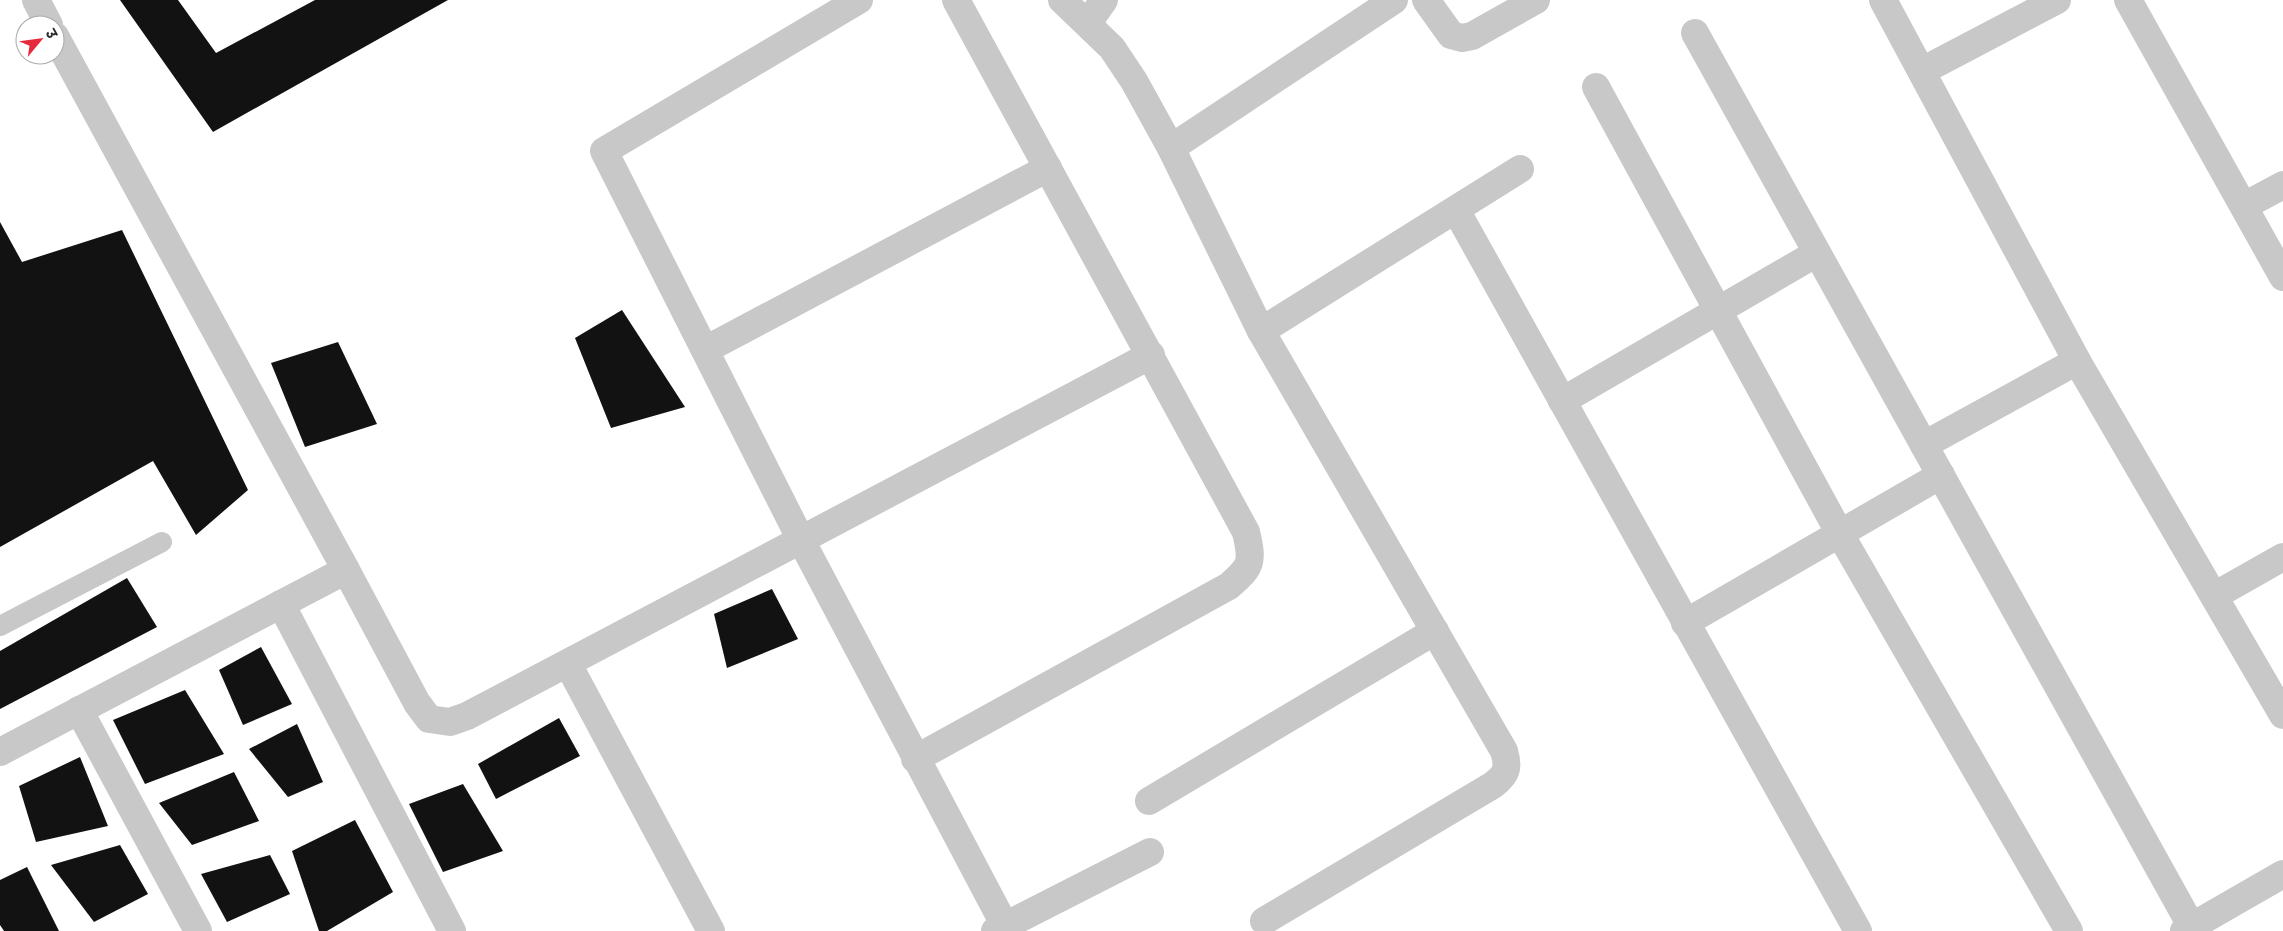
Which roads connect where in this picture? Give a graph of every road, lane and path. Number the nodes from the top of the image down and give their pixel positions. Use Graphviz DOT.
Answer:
graph roads {
  1 [pos="36,0"];
  2 [pos="859,0"];
  3 [pos="956,0"];
  4 [pos="1062,0"];
  5 [pos="1104,0"];
  6 [pos="1394,0"];
  7 [pos="1426,0"];
  8 [pos="1536,0"];
  9 [pos="1883,0"];
  10 [pos="2057,0"];
  11 [pos="2128,0"];
  12 [pos="44,15"];
  13 [pos="1088,23"];
  14 [pos="1694,32"];
  15 [pos="65,54"];
  16 [pos="1922,71"];
  17 [pos="1596,87"];
  18 [pos="1171,148"];
  19 [pos="1048,168"];
  20 [pos="1520,169"];
  21 [pos="2283,185"];
  22 [pos="2244,206"];
  23 [pos="1456,210"];
  24 [pos="1817,253"];
  25 [pos="2283,277"];
  26 [pos="1718,311"];
  27 [pos="1262,331"];
  28 [pos="705,350"];
  29 [pos="1151,355"];
  30 [pos="2077,361"];
  31 [pos="1562,401"];
  32 [pos="1924,445"];
  33 [pos="1941,475"];
  34 [pos="1840,534"];
  35 [pos="801,540"];
  36 [pos="162,542"];
  37 [pos="2283,557"];
  38 [pos="346,570"];
  39 [pos="2214,596"];
  40 [pos="281,604"];
  41 [pos="1685,623"];
  42 [pos="0,626"];
  43 [pos="1435,631"];
  44 [pos="568,664"];
  45 [pos="78,710"];
  46 [pos="2283,715"];
  47 [pos="0,752"];
  48 [pos="915,759"];
  49 [pos="1149,801"];
  50 [pos="1150,852"];
  51 [pos="2283,874"];
  52 [pos="1264,921"];
  53 [pos="1000,928"];
  54 [pos="2190,930"];
  55 [pos="198,931"];
  56 [pos="452,931"];
  57 [pos="711,931"];
  58 [pos="1858,931"];
  59 [pos="2069,931"];
  1 -- 12 [label="street"];
  2 -- 28 [label="street"];
  3 -- 19 [label="street"];
  4 -- 13 [label="street"];
  5 -- 13 [label="street"];
  6 -- 18 [label="street"];
  7 -- 8 [label="street"];
  9 -- 16 [label="street"];
  10 -- 16 [label="street"];
  11 -- 22 [label="street"];
  13 -- 18 [label="street"];
  14 -- 24 [label="street"];
  15 -- 38 [label="street"];
  16 -- 30 [label="street"];
  17 -- 26 [label="street"];
  18 -- 27 [label="street"];
  19 -- 28 [label="street"];
  19 -- 29 [label="street"];
  20 -- 23 [label="street"];
  21 -- 22 [label="street"];
  22 -- 25 [label="street"];
  23 -- 27 [label="street"];
  23 -- 31 [label="street"];
  24 -- 26 [label="street"];
  24 -- 32 [label="street"];
  26 -- 31 [label="street"];
  26 -- 34 [label="street"];
  27 -- 43 [label="street"];
  28 -- 35 [label="street"];
  29 -- 35 [label="street"];
  29 -- 48 [label="street"];
  30 -- 32 [label="street"];
  30 -- 39 [label="street"];
  31 -- 41 [label="street"];
  32 -- 33 [label="street"];
  33 -- 34 [label="street"];
  33 -- 54 [label="street"];
  34 -- 41 [label="street"];
  34 -- 59 [label="street"];
  35 -- 44 [label="street"];
  35 -- 48 [label="street"];
  36 -- 42 [label="lane"];
  37 -- 39 [label="street"];
  38 -- 40 [label="street"];
  38 -- 44 [label="street"];
  39 -- 46 [label="street"];
  40 -- 45 [label="street"];
  40 -- 56 [label="street"];
  41 -- 58 [label="street"];
  43 -- 49 [label="street"];
  43 -- 52 [label="street"];
  44 -- 57 [label="street"];
  45 -- 47 [label="street"];
  45 -- 55 [label="street"];
  48 -- 53 [label="street"];
  50 -- 53 [label="street"];
  51 -- 54 [label="street"];
}
